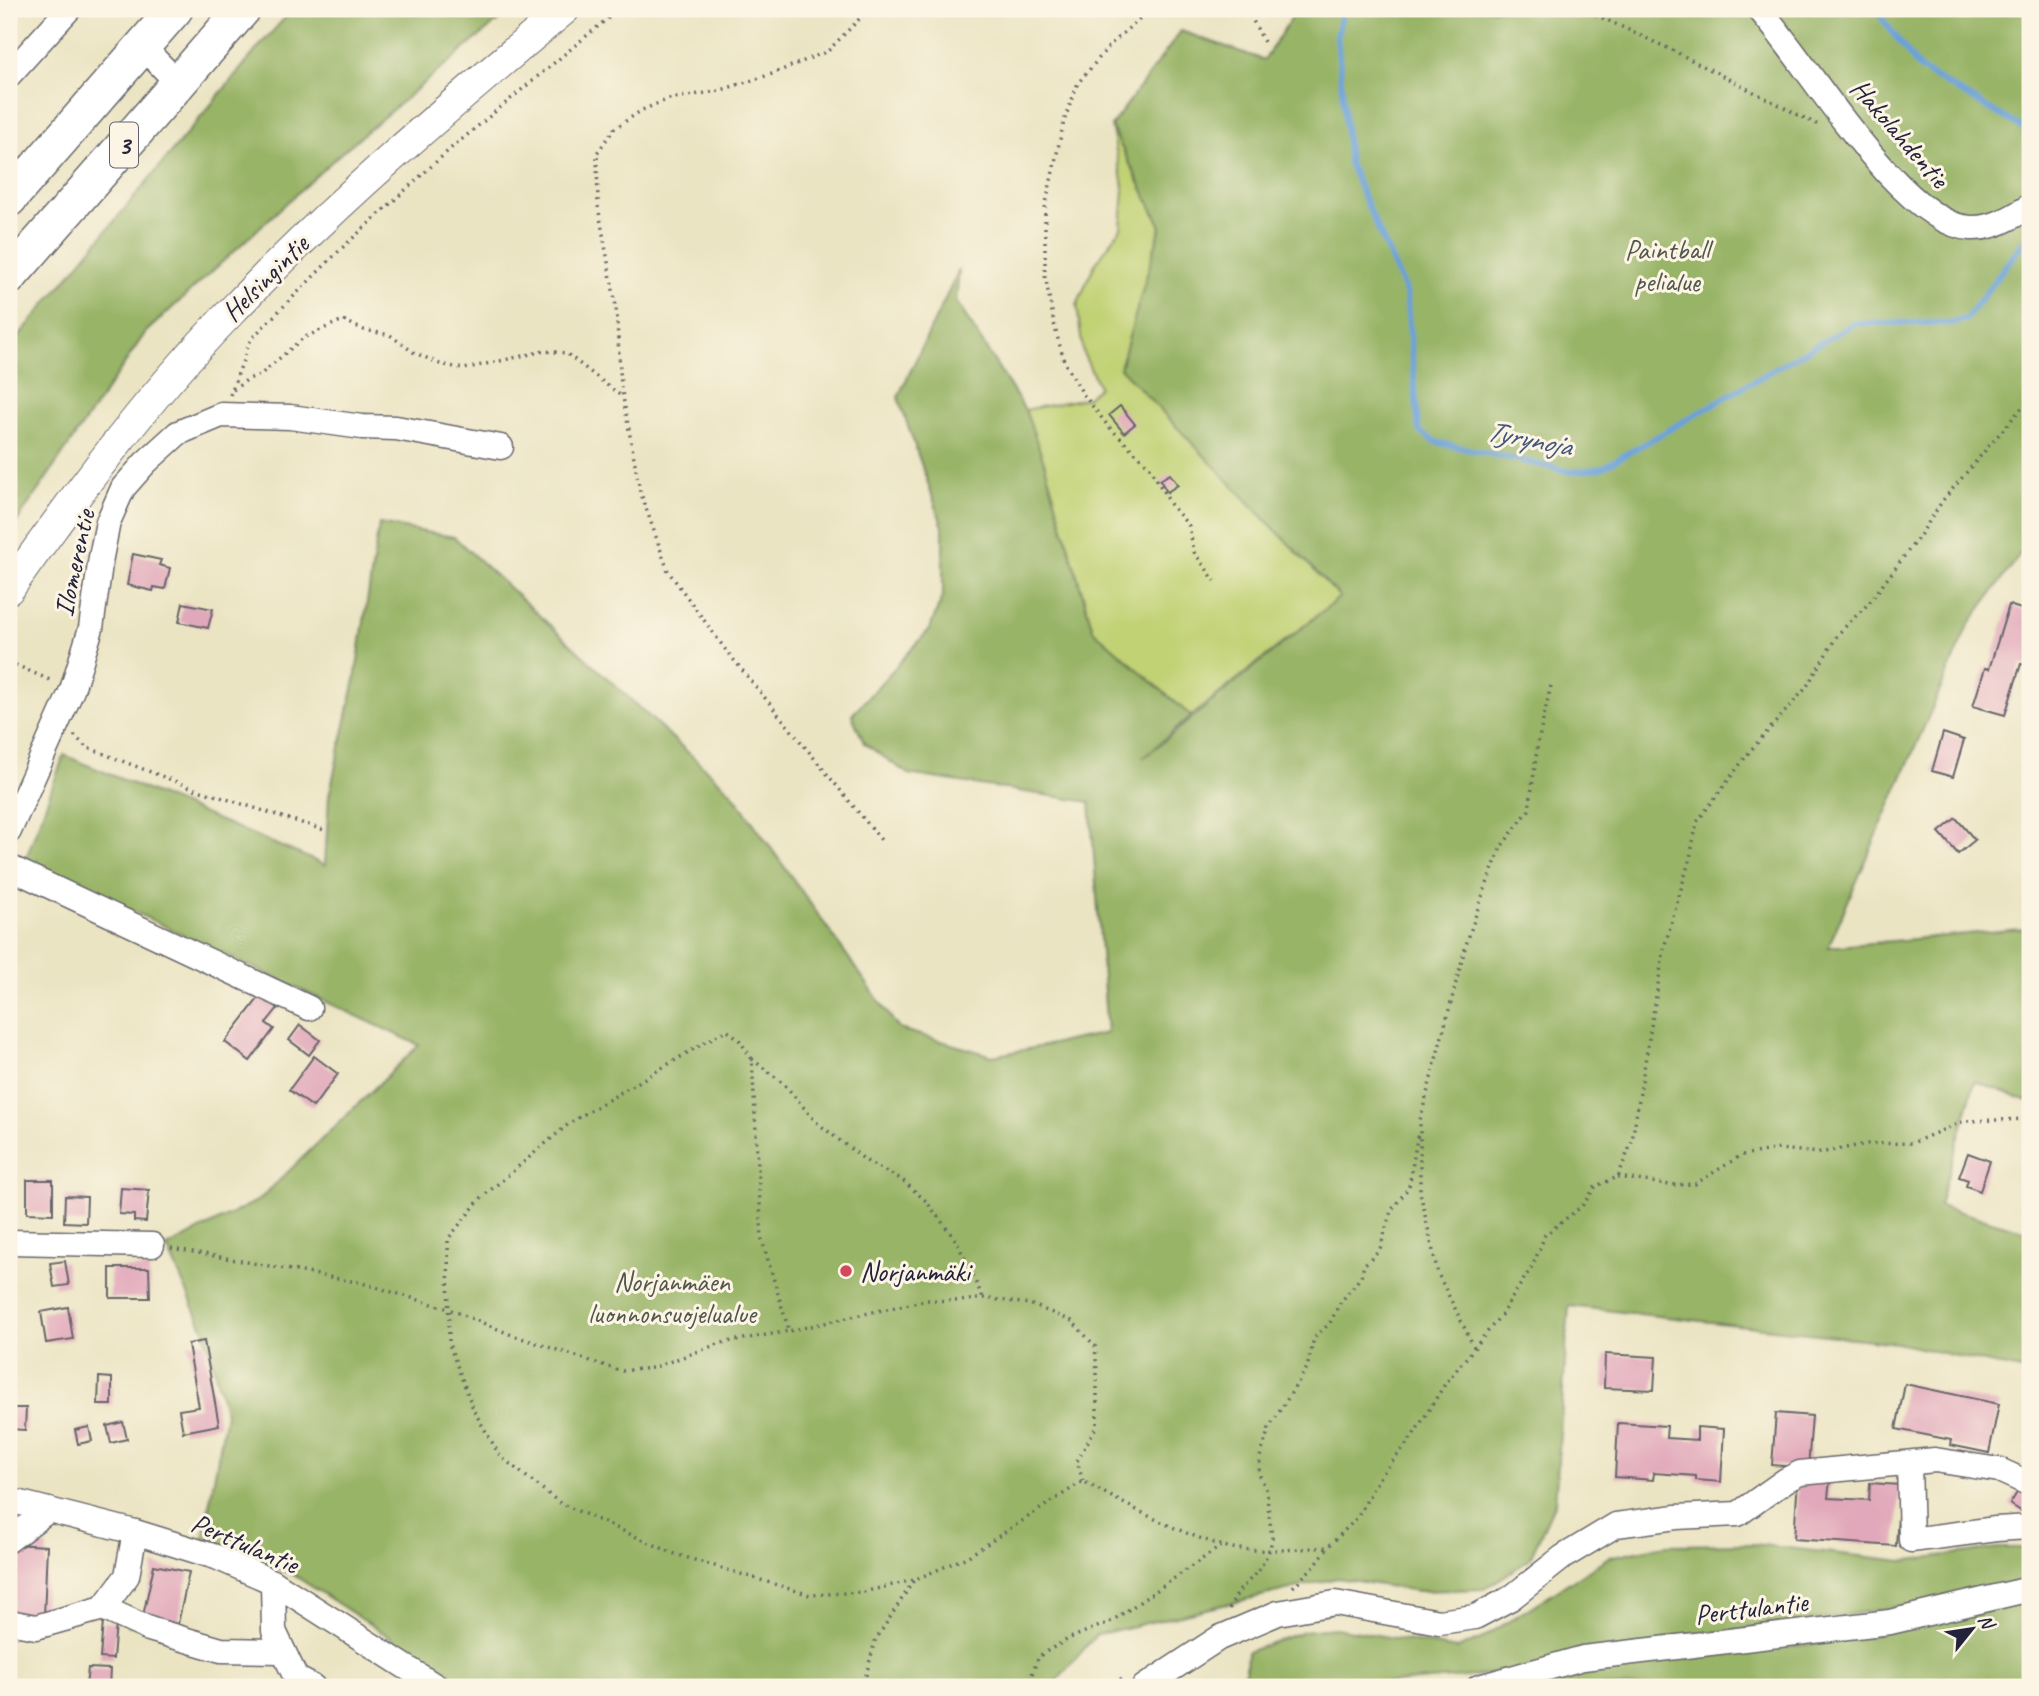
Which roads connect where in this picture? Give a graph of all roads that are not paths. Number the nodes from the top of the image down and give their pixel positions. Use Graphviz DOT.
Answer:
graph roads {
  1 [pos="69,9"];
  2 [pos="175,9"];
  3 [pos="243,9"];
  4 [pos="565,9"];
  5 [pos="1759,9"];
  6 [pos="142,46"];
  7 [pos="9,75"];
  8 [pos="178,83"];
  9 [pos="9,199"];
  10 [pos="2030,205"];
  11 [pos="9,277"];
  12 [pos="501,447"];
  13 [pos="9,589"];
  14 [pos="9,831"];
  15 [pos="9,867"];
  16 [pos="309,1008"];
  17 [pos="9,1242"];
  18 [pos="152,1245"];
  19 [pos="1909,1463"];
  20 [pos="2030,1485"];
  21 [pos="9,1500"];
  22 [pos="49,1510"];
  23 [pos="2030,1527"];
  24 [pos="135,1532"];
  25 [pos="9,1540"];
  26 [pos="273,1582"];
  27 [pos="2030,1590"];
  28 [pos="103,1608"];
  29 [pos="9,1622"];
  30 [pos="283,1651"];
  31 [pos="313,1687"];
  32 [pos="437,1687"];
  33 [pos="1144,1687"];
  34 [pos="1479,1687"];
  1 -- 7 [label="street"];
  2 -- 6 [label="highway, 3"];
  3 -- 8 [label="highway, 3"];
  4 -- 13 [label="main road, Helsingintie"];
  5 -- 10 [label="street, Hakolahdentie"];
  6 -- 8 [label="street"];
  6 -- 9 [label="highway, 3"];
  8 -- 11 [label="highway, 3"];
  12 -- 14 [label="street, Ilomerentie"];
  15 -- 16 [label="street"];
  17 -- 18 [label="street"];
  19 -- 20 [label="street"];
  19 -- 23 [label="street"];
  19 -- 33 [label="street"];
  21 -- 22 [label="street, Perttulantie"];
  22 -- 24 [label="street, Perttulantie"];
  22 -- 25 [label="street"];
  24 -- 26 [label="street, Perttulantie"];
  24 -- 28 [label="street"];
  26 -- 30 [label="street"];
  26 -- 32 [label="street, Perttulantie"];
  27 -- 34 [label="street, Perttulantie"];
  28 -- 29 [label="street"];
  28 -- 30 [label="street"];
  30 -- 31 [label="street"];
}
